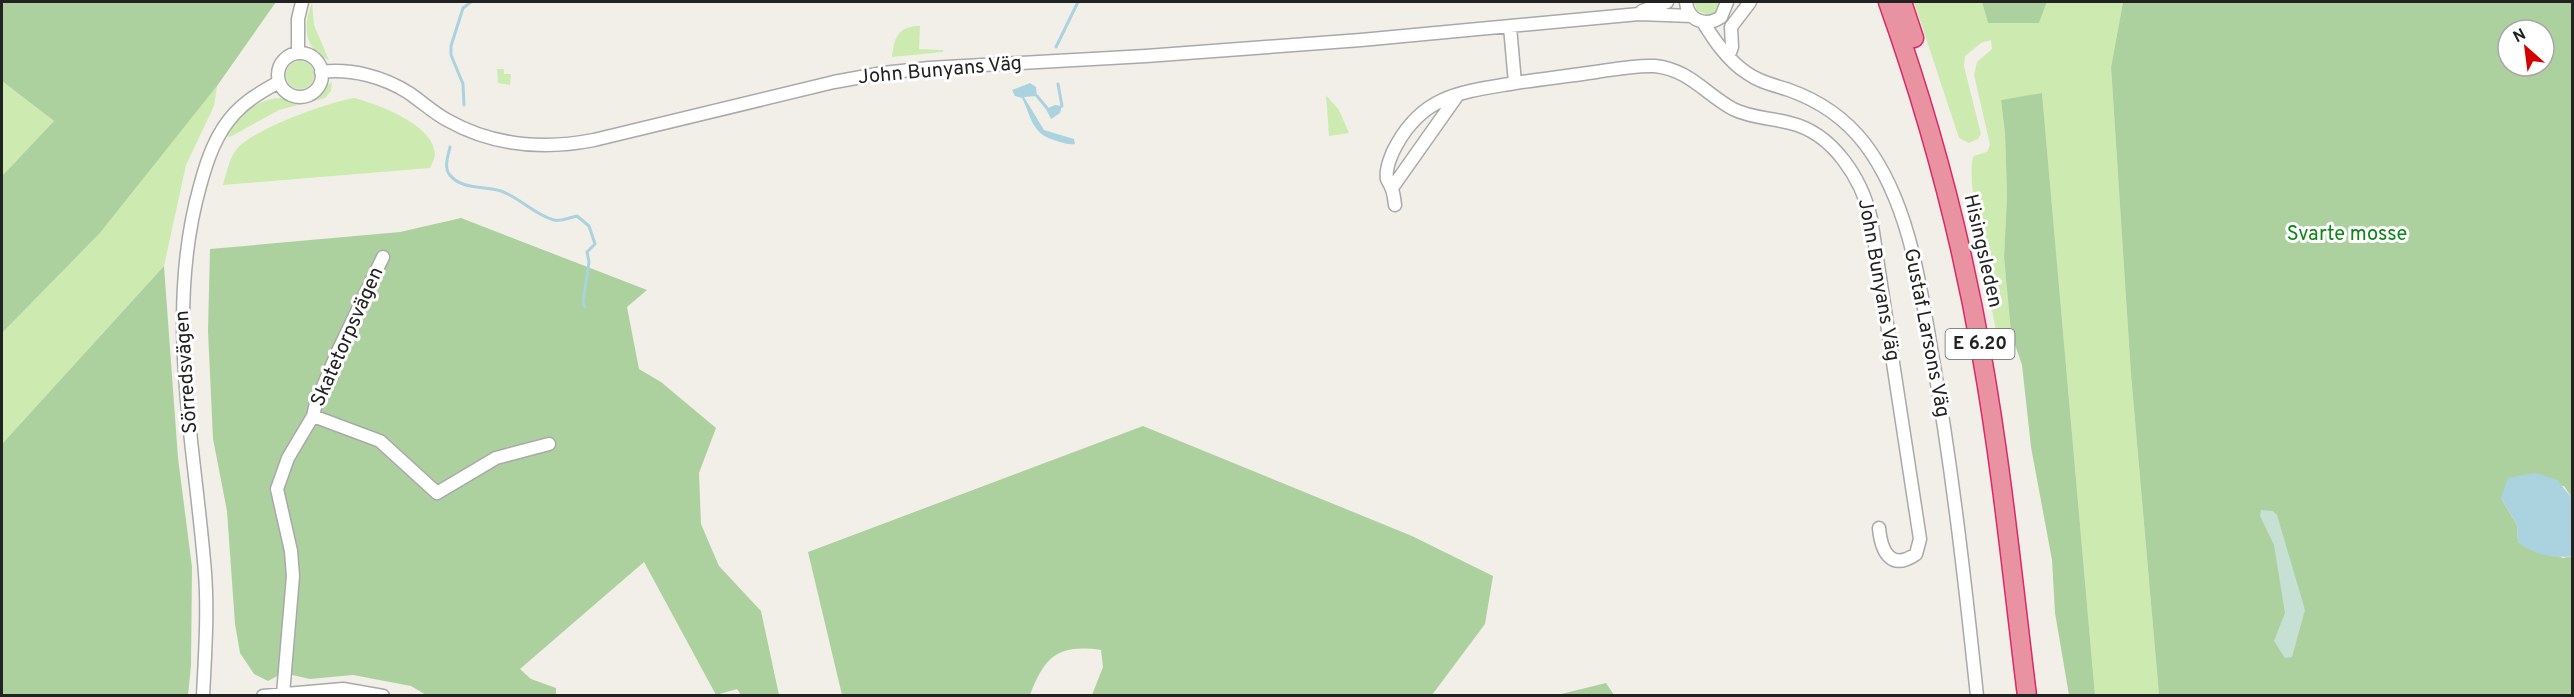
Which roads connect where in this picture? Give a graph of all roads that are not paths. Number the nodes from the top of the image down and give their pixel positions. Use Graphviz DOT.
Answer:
graph roads {
  1 [pos="302,2"];
  2 [pos="1667,2"];
  3 [pos="1686,2"];
  4 [pos="1750,2"];
  5 [pos="1880,2"];
  6 [pos="1888,2"];
  7 [pos="1902,2"];
  8 [pos="1726,7"];
  9 [pos="1639,14"];
  10 [pos="1697,19"];
  11 [pos="1510,27"];
  12 [pos="298,53"];
  13 [pos="1729,55"];
  14 [pos="1909,62"];
  15 [pos="321,72"];
  16 [pos="279,82"];
  17 [pos="1515,83"];
  18 [pos="1457,96"];
  19 [pos="1392,188"];
  20 [pos="1395,205"];
  21 [pos="383,257"];
  22 [pos="313,416"];
  23 [pos="549,444"];
  24 [pos="1879,528"];
  25 [pos="290,694"];
  26 [pos="203,696"];
  27 [pos="262,696"];
  28 [pos="383,696"];
  29 [pos="1977,696"];
  30 [pos="2027,696"];
  31 [pos="2039,696"];
  1 -- 12 [label="street"];
  2 -- 9 [label="street, John Bunyans Väg"];
  3 -- 10 [label="street, Gustaf Larsons Väg"];
  4 -- 13 [label="street"];
  5 -- 14 [label="highway"];
  6 -- 14 [label="highway, Hisingsleden / E 6.20"];
  7 -- 31 [label="highway, Hisingsleden / E 6.20"];
  8 -- 10 [label="street"];
  8 -- 13 [label="street"];
  9 -- 10 [label="street, John Bunyans Väg"];
  9 -- 11 [label="street, John Bunyans Väg"];
  10 -- 13 [label="street, Gustaf Larsons Väg"];
  11 -- 15 [label="street, John Bunyans Väg"];
  11 -- 17 [label="street"];
  12 -- 15 [label="street"];
  12 -- 16 [label="street"];
  13 -- 29 [label="street, Gustaf Larsons Väg"];
  14 -- 30 [label="highway, Hisingsleden / E 6.20"];
  15 -- 16 [label="street"];
  16 -- 26 [label="street, Sörredsvägen"];
  17 -- 18 [label="street, John Bunyans Väg"];
  17 -- 24 [label="street, John Bunyans Väg"];
  18 -- 19 [label="street"];
  18 -- 19 [label="street, John Bunyans Väg"];
  19 -- 20 [label="street, John Bunyans Väg"];
  21 -- 22 [label="street, Skatetorpsvägen"];
  22 -- 23 [label="street, Skatetorpsvägen"];
  22 -- 25 [label="street, Skatetorpsvägen"];
  25 -- 27 [label="street"];
  25 -- 28 [label="street"];
}
